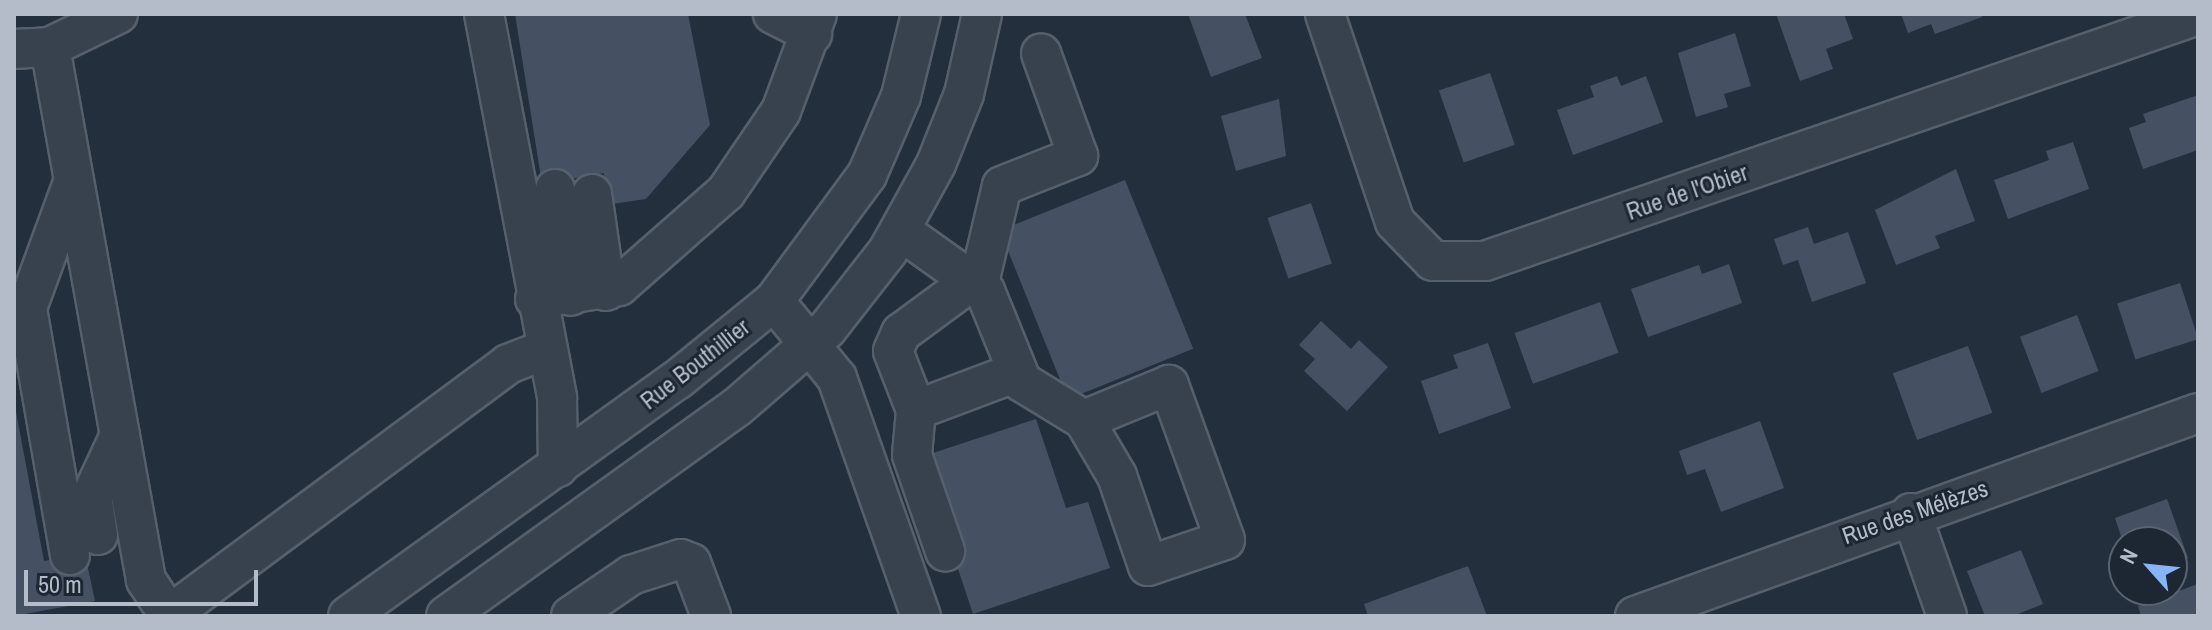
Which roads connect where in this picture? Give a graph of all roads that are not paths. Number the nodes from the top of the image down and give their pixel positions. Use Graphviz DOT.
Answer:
graph roads {
  1 [pos="118,14"];
  2 [pos="484,14"];
  3 [pos="773,14"];
  4 [pos="921,14"];
  5 [pos="982,14"];
  6 [pos="1325,14"];
  7 [pos="2198,15"];
  8 [pos="814,24"];
  9 [pos="32,48"];
  10 [pos="1041,53"];
  11 [pos="74,181"];
  12 [pos="555,189"];
  13 [pos="592,194"];
  14 [pos="901,231"];
  15 [pos="975,282"];
  16 [pos="571,295"];
  17 [pos="774,301"];
  18 [pos="813,344"];
  19 [pos="544,350"];
  20 [pos="1017,372"];
  21 [pos="916,410"];
  22 [pos="2198,413"];
  23 [pos="1084,420"];
  24 [pos="120,435"];
  25 [pos="558,467"];
  26 [pos="1911,513"];
  27 [pos="945,551"];
  28 [pos="168,616"];
  29 [pos="348,616"];
  30 [pos="446,616"];
  31 [pos="571,616"];
  32 [pos="711,616"];
  33 [pos="921,616"];
  34 [pos="1635,616"];
  35 [pos="1947,616"];
  1 -- 9 [label="street"];
  2 -- 16 [label="street"];
  3 -- 8 [label="street"];
  4 -- 17 [label="street, Rue Bouthillier"];
  5 -- 14 [label="street"];
  6 -- 7 [label="street, Rue de l'Obier"];
  8 -- 16 [label="street"];
  9 -- 11 [label="street"];
  10 -- 15 [label="street"];
  11 -- 24 [label="street"];
  11 -- 24 [label="street"];
  12 -- 16 [label="street"];
  13 -- 16 [label="street"];
  14 -- 15 [label="street"];
  14 -- 18 [label="street"];
  15 -- 20 [label="street"];
  15 -- 21 [label="street"];
  16 -- 19 [label="street"];
  17 -- 18 [label="street"];
  17 -- 25 [label="street, Rue Bouthillier"];
  18 -- 30 [label="street"];
  18 -- 33 [label="street"];
  19 -- 25 [label="street"];
  19 -- 28 [label="street"];
  20 -- 21 [label="street"];
  20 -- 23 [label="street"];
  21 -- 27 [label="street"];
  22 -- 26 [label="street, Rue des Mélèzes"];
  23 -- 23 [label="street"];
  24 -- 28 [label="street"];
  25 -- 29 [label="street, Rue Bouthillier"];
  26 -- 34 [label="street, Rue des Mélèzes"];
  26 -- 35 [label="street"];
  31 -- 32 [label="street"];
}
